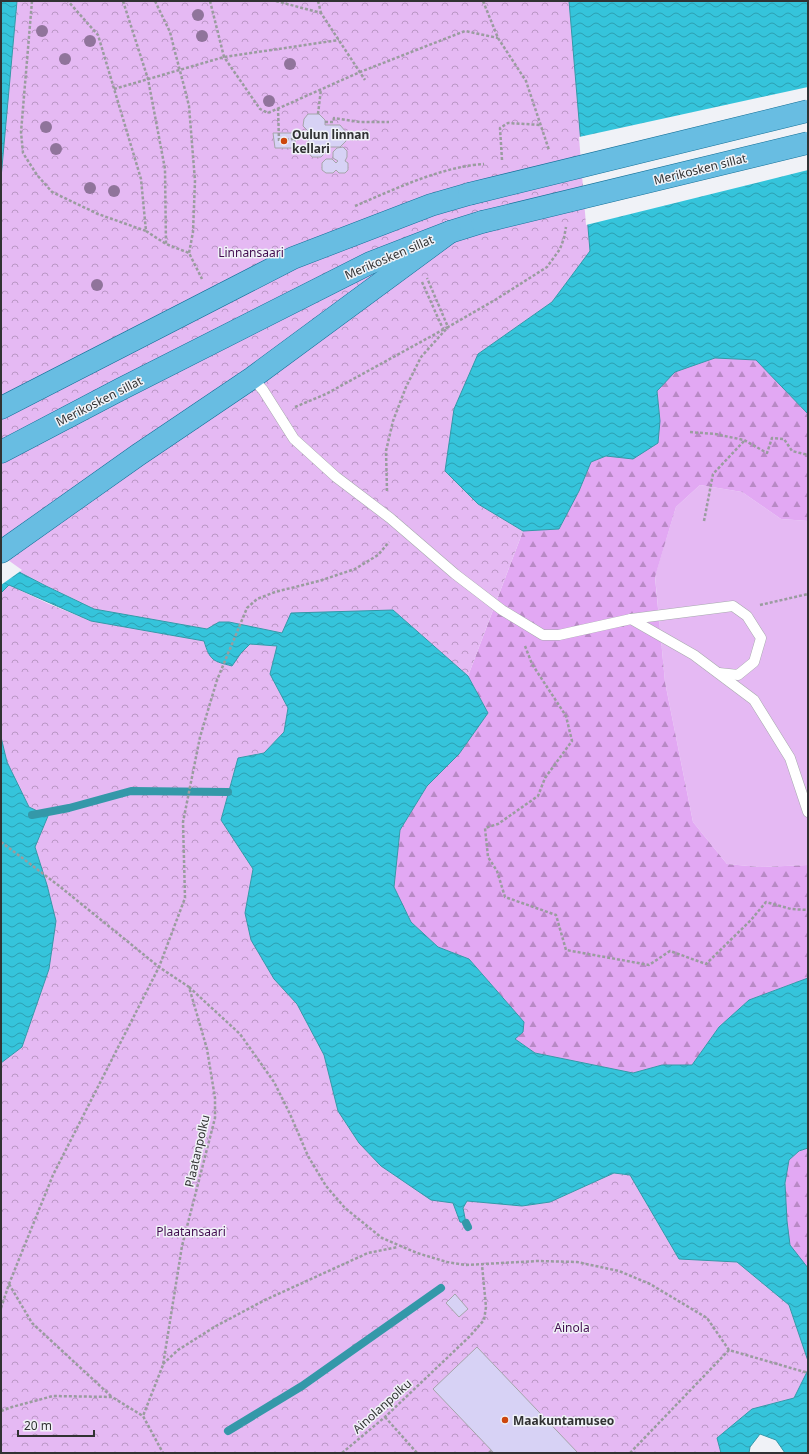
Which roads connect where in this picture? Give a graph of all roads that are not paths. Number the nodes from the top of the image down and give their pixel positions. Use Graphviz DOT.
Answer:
graph roads {
  1 [pos="808,111"];
  2 [pos="808,143"];
  3 [pos="450,232"];
  4 [pos="252,378"];
  5 [pos="1,408"];
  6 [pos="1,452"];
  7 [pos="1,552"];
  8 [pos="631,618"];
  9 [pos="719,673"];
  10 [pos="808,812"];
  1 -- 5 [label="main road, bridge"];
  2 -- 3 [label="main road, Merikosken sillat, bridge"];
  3 -- 4 [label="main road"];
  3 -- 6 [label="main road, Merikosken sillat"];
  4 -- 7 [label="main road"];
  4 -- 8 [label="lane"];
  8 -- 9 [label="lane"];
  8 -- 9 [label="lane"];
  9 -- 10 [label="lane"];
}
